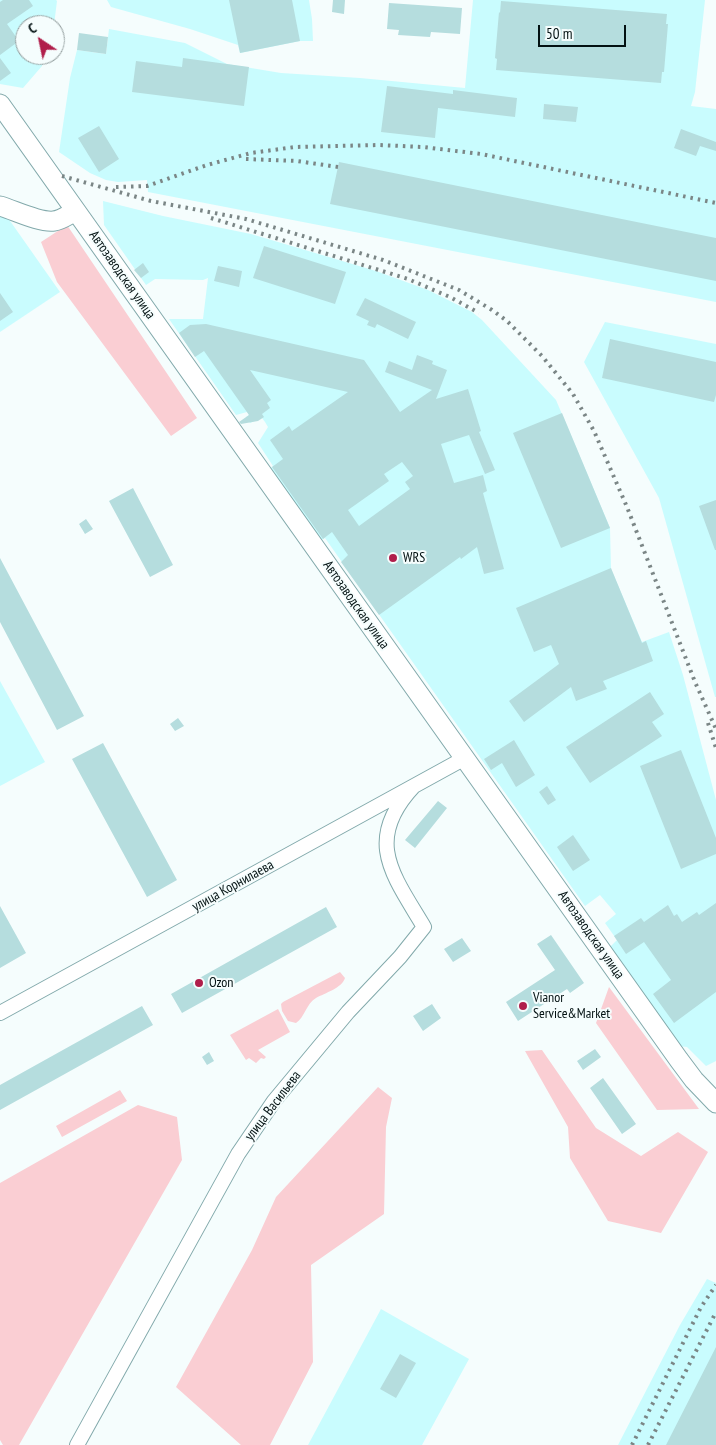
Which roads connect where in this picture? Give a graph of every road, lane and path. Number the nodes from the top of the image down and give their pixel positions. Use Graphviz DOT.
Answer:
graph roads {
  1 [pos="0,104"];
  2 [pos="0,206"];
  3 [pos="76,210"];
  4 [pos="465,758"];
  5 [pos="414,786"];
  6 [pos="0,1013"];
  7 [pos="716,1103"];
  8 [pos="77,1445"];
  1 -- 3 [label="street, Автозаводская улица"];
  2 -- 3 [label="street"];
  3 -- 4 [label="street, Автозаводская улица"];
  4 -- 5 [label="street, улица Корнилаева"];
  4 -- 7 [label="street, Автозаводская улица"];
  5 -- 6 [label="street, улица Корнилаева"];
  5 -- 8 [label="street, улица Васильева"];
}
